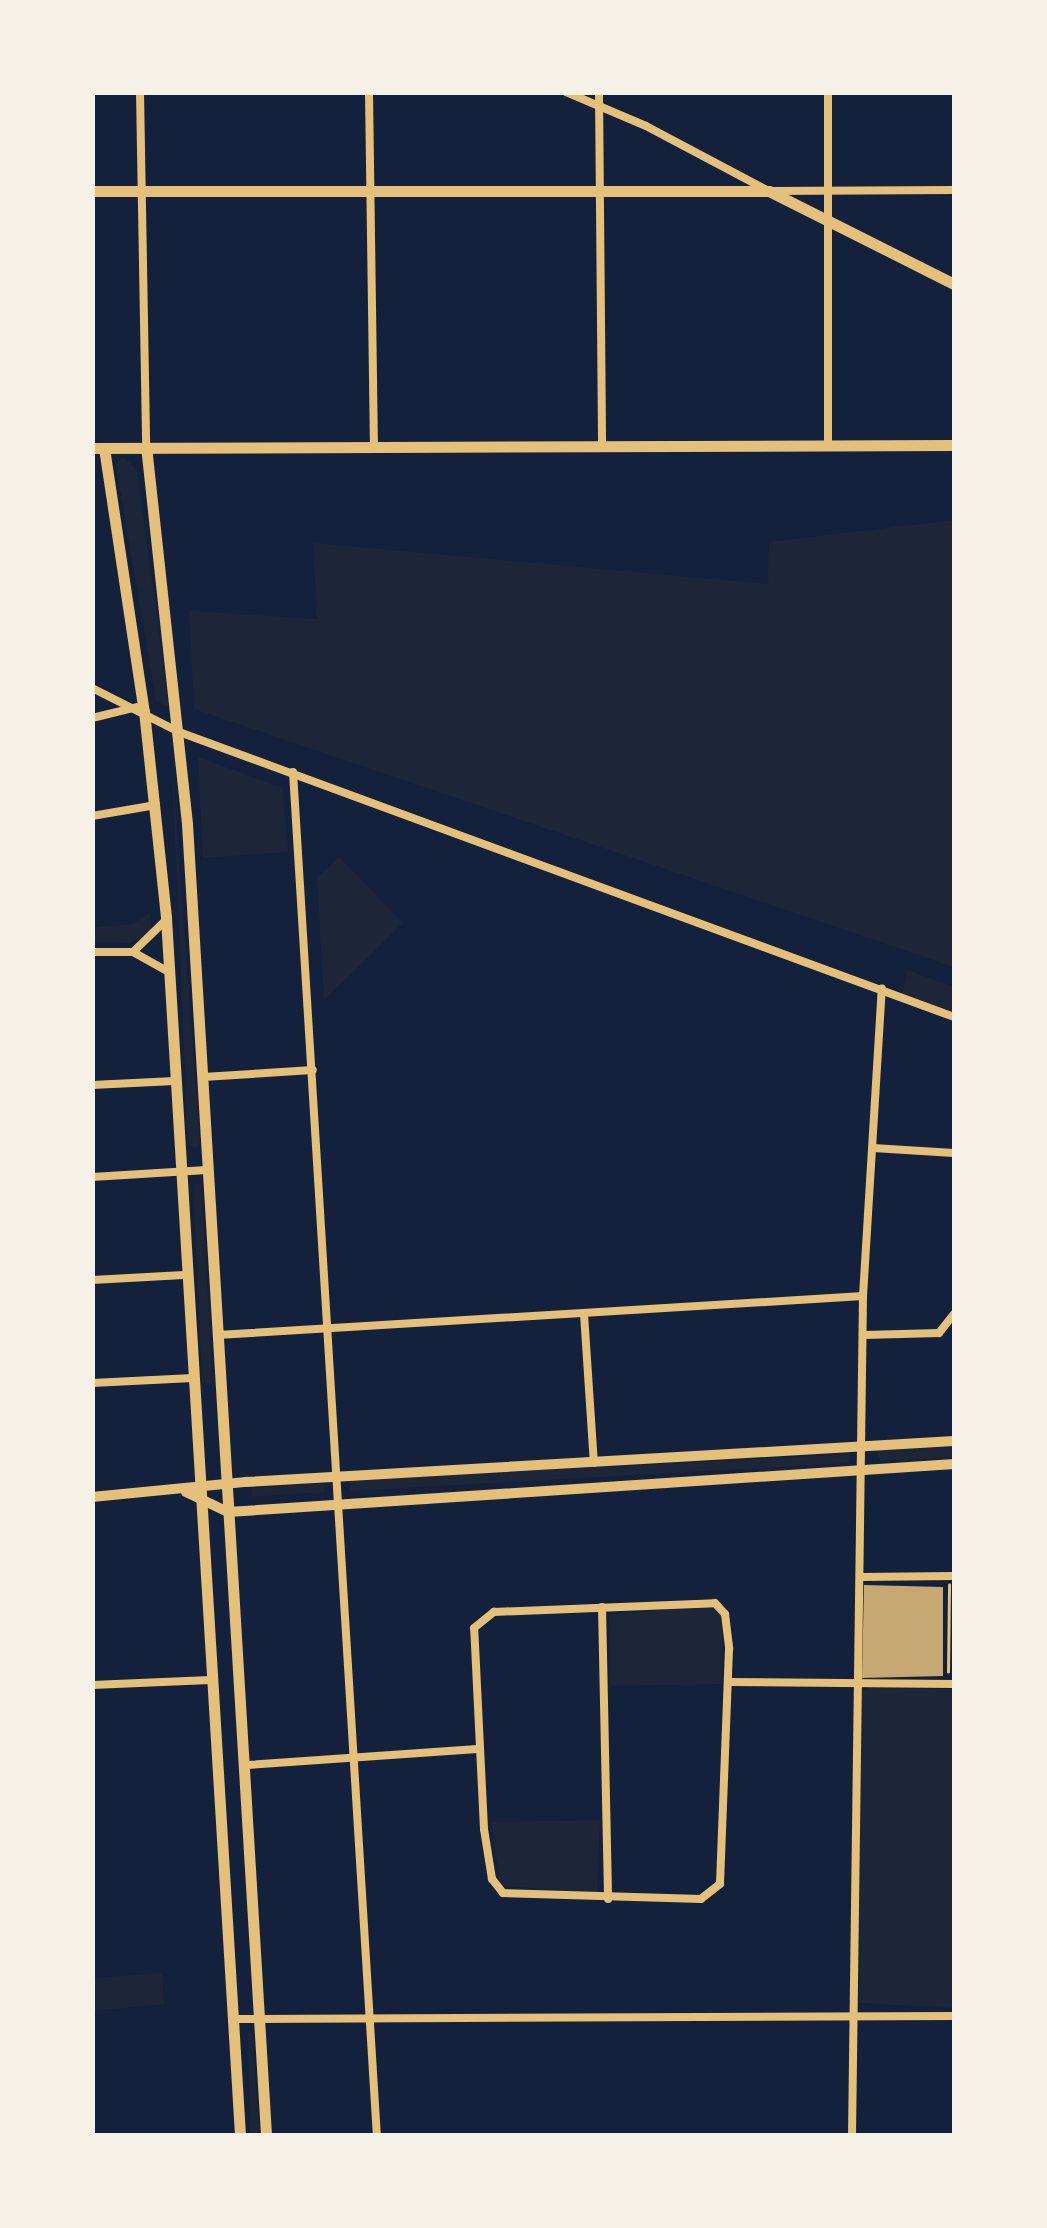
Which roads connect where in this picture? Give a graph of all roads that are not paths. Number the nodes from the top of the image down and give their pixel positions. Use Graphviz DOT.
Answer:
graph roads {
  1 [pos="140,92"];
  2 [pos="369,92"];
  3 [pos="566,92"];
  4 [pos="598,92"];
  5 [pos="828,92"];
  6 [pos="599,106"];
  7 [pos="369,190"];
  8 [pos="954,190"];
  9 [pos="142,191"];
  10 [pos="598,191"];
  11 [pos="769,191"];
  12 [pos="92,192"];
  13 [pos="828,194"];
  14 [pos="827,218"];
  15 [pos="954,284"];
  16 [pos="374,444"];
  17 [pos="954,444"];
  18 [pos="828,445"];
  19 [pos="146,446"];
  20 [pos="602,446"];
  21 [pos="98,448"];
  22 [pos="92,688"];
  23 [pos="140,709"];
  24 [pos="92,718"];
  25 [pos="179,732"];
  26 [pos="294,772"];
  27 [pos="156,805"];
  28 [pos="92,816"];
  29 [pos="166,918"];
  30 [pos="92,952"];
  31 [pos="133,952"];
  32 [pos="170,972"];
  33 [pos="882,990"];
  34 [pos="954,1017"];
  35 [pos="314,1070"];
  36 [pos="202,1077"];
  37 [pos="175,1081"];
  38 [pos="92,1085"];
  39 [pos="874,1148"];
  40 [pos="954,1153"];
  41 [pos="206,1170"];
  42 [pos="179,1172"];
  43 [pos="92,1177"];
  44 [pos="184,1275"];
  45 [pos="92,1280"];
  46 [pos="864,1296"];
  47 [pos="584,1314"];
  48 [pos="954,1314"];
  49 [pos="328,1329"];
  50 [pos="217,1334"];
  51 [pos="864,1335"];
  52 [pos="193,1378"];
  53 [pos="92,1383"];
  54 [pos="954,1441"];
  55 [pos="861,1447"];
  56 [pos="594,1463"];
  57 [pos="954,1464"];
  58 [pos="861,1469"];
  59 [pos="336,1476"];
  60 [pos="229,1484"];
  61 [pos="204,1489"];
  62 [pos="186,1492"];
  63 [pos="92,1497"];
  64 [pos="340,1505"];
  65 [pos="206,1506"];
  66 [pos="228,1512"];
  67 [pos="952,1576"];
  68 [pos="860,1578"];
  69 [pos="602,1606"];
  70 [pos="210,1680"];
  71 [pos="730,1682"];
  72 [pos="854,1684"];
  73 [pos="951,1684"];
  74 [pos="92,1685"];
  75 [pos="478,1749"];
  76 [pos="356,1757"];
  77 [pos="248,1765"];
  78 [pos="608,1899"];
  79 [pos="258,2015"];
  80 [pos="370,2015"];
  81 [pos="853,2015"];
  82 [pos="954,2016"];
  83 [pos="232,2020"];
  84 [pos="240,2136"];
  85 [pos="266,2136"];
  86 [pos="377,2136"];
  87 [pos="852,2136"];
  1 -- 9 [label="street"];
  2 -- 7 [label="street"];
  3 -- 6 [label="street"];
  4 -- 6 [label="street"];
  5 -- 13 [label="street"];
  6 -- 10 [label="street"];
  6 -- 11 [label="street"];
  7 -- 9 [label="main road"];
  7 -- 10 [label="main road"];
  7 -- 16 [label="street"];
  8 -- 13 [label="street"];
  9 -- 12 [label="main road"];
  9 -- 19 [label="street"];
  10 -- 11 [label="main road"];
  10 -- 20 [label="street"];
  11 -- 13 [label="street"];
  11 -- 14 [label="main road"];
  13 -- 14 [label="street"];
  14 -- 15 [label="main road"];
  14 -- 18 [label="street"];
  16 -- 19 [label="main road"];
  16 -- 20 [label="main road"];
  17 -- 18 [label="main road"];
  18 -- 20 [label="main road"];
  19 -- 21 [label="main road"];
  19 -- 25 [label="main road"];
  21 -- 23 [label="main road"];
  22 -- 23 [label="street"];
  23 -- 24 [label="street"];
  23 -- 25 [label="street"];
  23 -- 27 [label="main road"];
  25 -- 26 [label="street"];
  25 -- 36 [label="main road"];
  26 -- 33 [label="street"];
  26 -- 35 [label="street"];
  27 -- 28 [label="street"];
  27 -- 29 [label="main road"];
  29 -- 31 [label="street"];
  29 -- 32 [label="main road"];
  30 -- 31 [label="street"];
  31 -- 32 [label="street"];
  32 -- 37 [label="main road"];
  33 -- 34 [label="street"];
  33 -- 39 [label="street"];
  35 -- 36 [label="street"];
  35 -- 49 [label="street"];
  36 -- 41 [label="main road"];
  37 -- 38 [label="street"];
  37 -- 42 [label="main road"];
  39 -- 40 [label="street"];
  39 -- 46 [label="street"];
  41 -- 42 [label="street"];
  41 -- 50 [label="main road"];
  42 -- 43 [label="street"];
  42 -- 44 [label="main road"];
  44 -- 45 [label="street"];
  44 -- 52 [label="main road"];
  46 -- 47 [label="street"];
  46 -- 51 [label="street"];
  47 -- 49 [label="street"];
  47 -- 56 [label="street"];
  48 -- 51 [label="street"];
  49 -- 50 [label="street"];
  49 -- 59 [label="street"];
  50 -- 60 [label="main road"];
  51 -- 55 [label="street"];
  52 -- 53 [label="street"];
  52 -- 61 [label="main road"];
  54 -- 55 [label="street"];
  55 -- 56 [label="street"];
  55 -- 58 [label="street"];
  56 -- 59 [label="street"];
  57 -- 58 [label="street"];
  58 -- 64 [label="street"];
  58 -- 68 [label="street"];
  59 -- 60 [label="street"];
  59 -- 64 [label="street"];
  60 -- 61 [label="street"];
  60 -- 66 [label="main road"];
  61 -- 62 [label="street"];
  61 -- 65 [label="main road"];
  62 -- 63 [label="street"];
  62 -- 65 [label="street"];
  64 -- 66 [label="street"];
  64 -- 76 [label="street"];
  65 -- 66 [label="street"];
  65 -- 70 [label="main road"];
  66 -- 77 [label="main road"];
  67 -- 68 [label="street"];
  68 -- 72 [label="street"];
  69 -- 71 [label="street"];
  69 -- 75 [label="street"];
  69 -- 78 [label="street"];
  70 -- 74 [label="street"];
  70 -- 83 [label="main road"];
  71 -- 72 [label="street"];
  71 -- 78 [label="street"];
  72 -- 73 [label="street"];
  72 -- 81 [label="street"];
  75 -- 76 [label="street"];
  75 -- 78 [label="street"];
  76 -- 77 [label="street"];
  76 -- 80 [label="street"];
  77 -- 79 [label="main road"];
  79 -- 80 [label="street"];
  79 -- 83 [label="street"];
  79 -- 85 [label="main road"];
  80 -- 81 [label="street"];
  80 -- 86 [label="street"];
  81 -- 82 [label="street"];
  81 -- 87 [label="street"];
  83 -- 84 [label="main road"];
}
